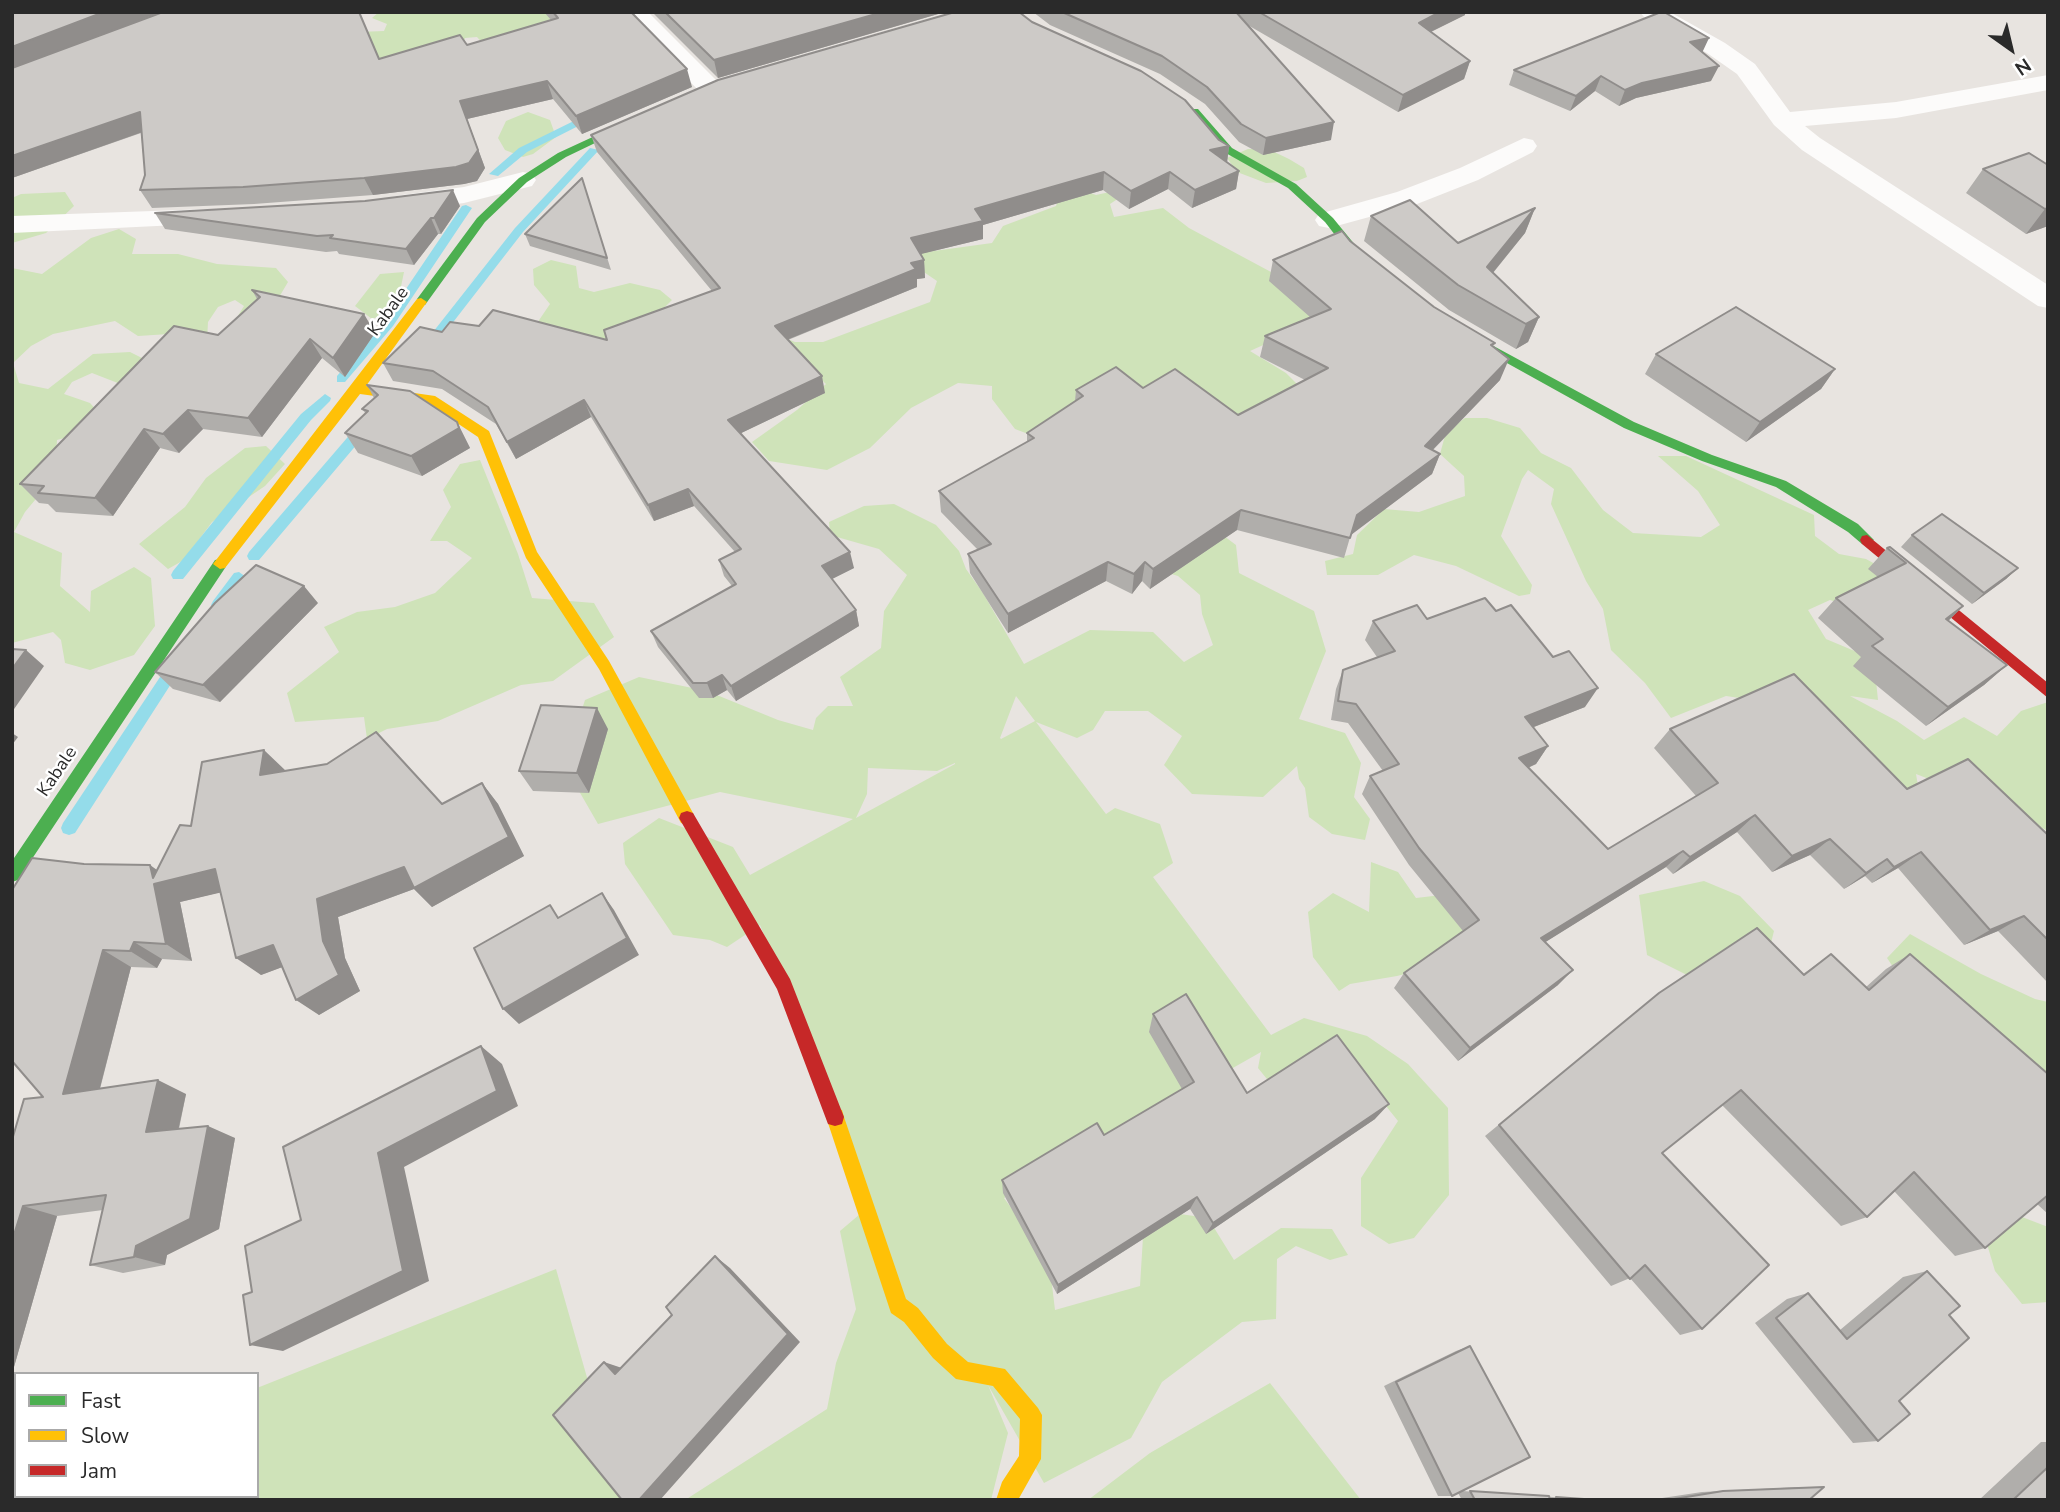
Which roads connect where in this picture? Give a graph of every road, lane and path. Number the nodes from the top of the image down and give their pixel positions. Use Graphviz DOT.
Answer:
graph roads {
  1 [pos="634,12"];
  2 [pos="1652,12"];
  3 [pos="2048,82"];
  4 [pos="710,91"];
  5 [pos="1183,103"];
  6 [pos="650,115"];
  7 [pos="1783,120"];
  8 [pos="1524,146"];
  9 [pos="523,180"];
  10 [pos="373,206"];
  11 [pos="238,215"];
  12 [pos="1329,220"];
  13 [pos="12,225"];
  14 [pos="1384,279"];
  15 [pos="2048,299"];
  16 [pos="1448,326"];
  17 [pos="357,389"];
  18 [pos="2048,692"];
  19 [pos="12,875"];
  20 [pos="1007,1500"];
  1 -- 4 [label="street"];
  2 -- 7 [label="street"];
  3 -- 7 [label="street"];
  5 -- 12 [label="street"];
  6 -- 9 [label="street, Kabale"];
  7 -- 15 [label="street"];
  8 -- 12 [label="street"];
  9 -- 10 [label="street"];
  9 -- 17 [label="street, Kabale"];
  11 -- 13 [label="street"];
  12 -- 14 [label="street"];
  16 -- 18 [label="street"];
  17 -- 19 [label="street, Kabale"];
  17 -- 20 [label="street"];
}
